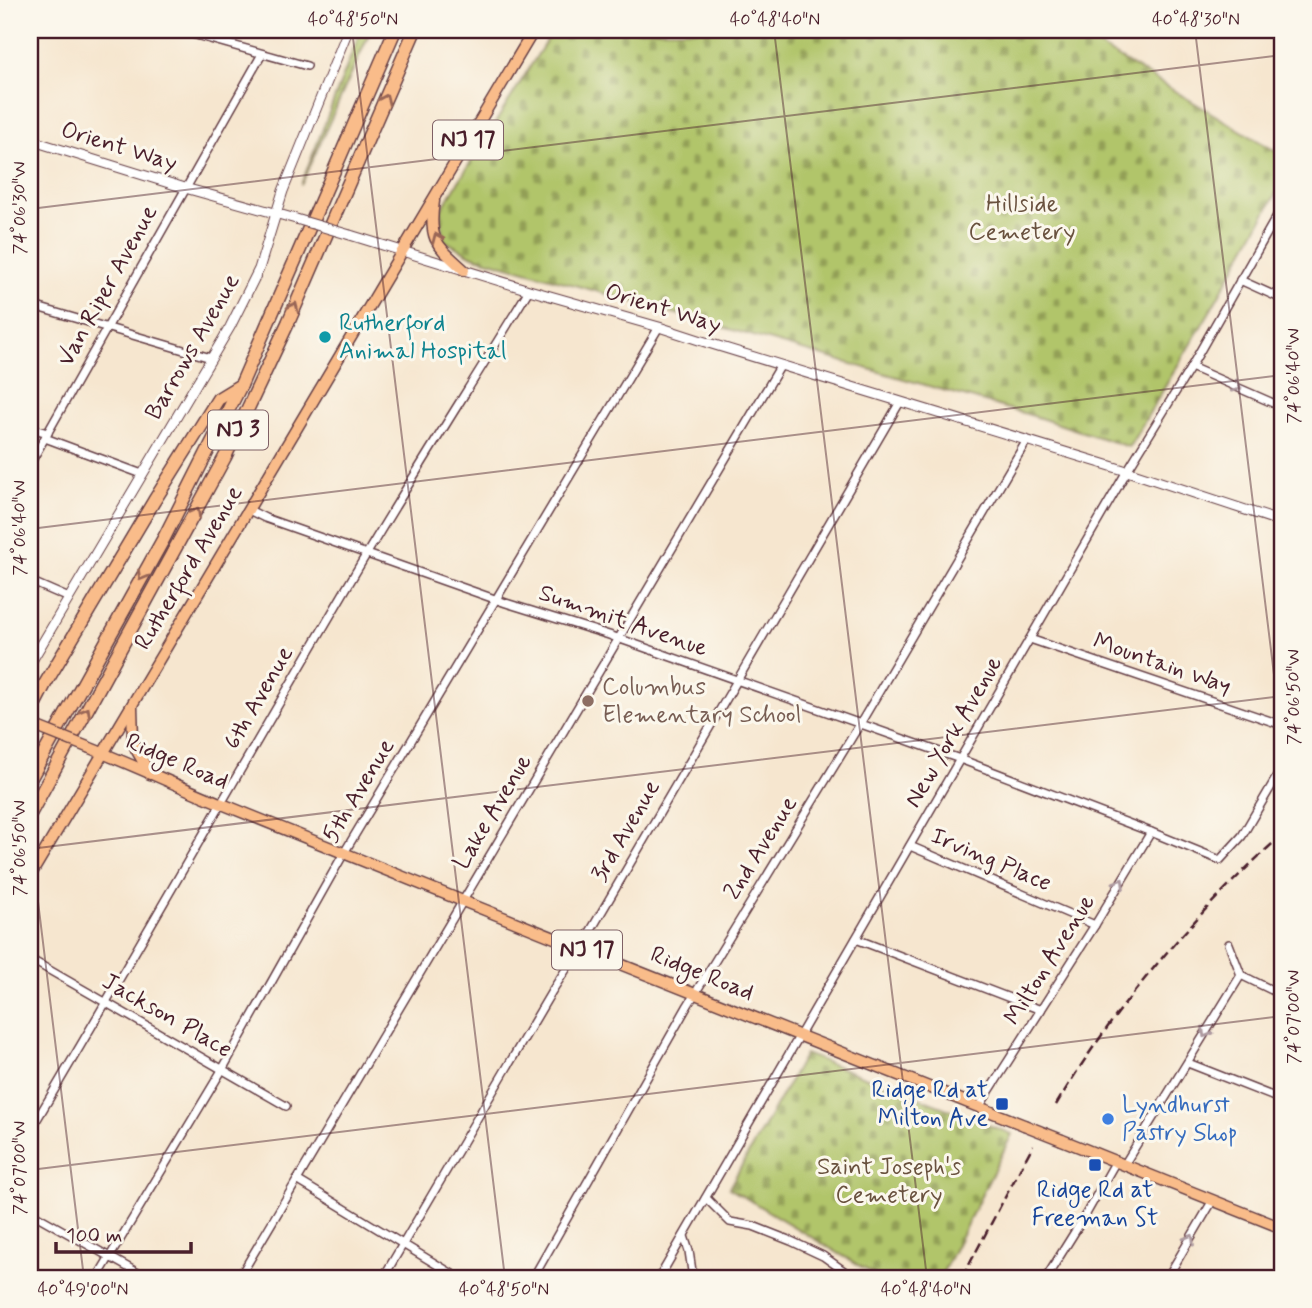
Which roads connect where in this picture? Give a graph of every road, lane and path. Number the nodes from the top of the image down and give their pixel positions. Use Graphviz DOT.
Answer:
graph roads {
  1 [pos="178,30"];
  2 [pos="348,30"];
  3 [pos="395,30"];
  4 [pos="415,30"];
  5 [pos="534,30"];
  6 [pos="262,54"];
  7 [pos="306,66"];
  8 [pos="30,140"];
  9 [pos="185,188"];
  10 [pos="435,196"];
  11 [pos="1282,207"];
  12 [pos="276,213"];
  13 [pos="402,251"];
  14 [pos="464,270"];
  15 [pos="1240,281"];
  16 [pos="529,290"];
  17 [pos="1282,299"];
  18 [pos="30,305"];
  19 [pos="659,327"];
  20 [pos="107,328"];
  21 [pos="211,358"];
  22 [pos="781,365"];
  23 [pos="1191,367"];
  24 [pos="241,385"];
  25 [pos="900,402"];
  26 [pos="1282,407"];
  27 [pos="30,428"];
  28 [pos="47,436"];
  29 [pos="1027,440"];
  30 [pos="30,464"];
  31 [pos="1127,471"];
  32 [pos="142,474"];
  33 [pos="248,510"];
  34 [pos="1282,522"];
  35 [pos="366,555"];
  36 [pos="30,581"];
  37 [pos="69,598"];
  38 [pos="496,599"];
  39 [pos="618,639"];
  40 [pos="1030,639"];
  41 [pos="30,664"];
  42 [pos="737,681"];
  43 [pos="132,704"];
  44 [pos="30,713"];
  45 [pos="860,724"];
  46 [pos="1282,725"];
  47 [pos="34,726"];
  48 [pos="103,753"];
  49 [pos="960,759"];
  50 [pos="1282,768"];
  51 [pos="150,774"];
  52 [pos="30,779"];
  53 [pos="220,803"];
  54 [pos="30,814"];
  55 [pos="1151,832"];
  56 [pos="910,846"];
  57 [pos="344,853"];
  58 [pos="30,876"];
  59 [pos="462,901"];
  60 [pos="1095,925"];
  61 [pos="856,939"];
  62 [pos="1229,944"];
  63 [pos="579,947"];
  64 [pos="30,959"];
  65 [pos="1241,975"];
  66 [pos="696,993"];
  67 [pos="1282,995"];
  68 [pos="106,1003"];
  69 [pos="1041,1010"];
  70 [pos="800,1036"];
  71 [pos="1188,1063"];
  72 [pos="222,1070"];
  73 [pos="1282,1100"];
  74 [pos="285,1106"];
  75 [pos="979,1107"];
  76 [pos="30,1131"];
  77 [pos="1120,1163"];
  78 [pos="297,1180"];
  79 [pos="706,1198"];
  80 [pos="1213,1200"];
  81 [pos="30,1212"];
  82 [pos="1282,1228"];
  83 [pos="684,1236"];
  84 [pos="403,1244"];
  85 [pos="110,1257"];
  86 [pos="97,1278"];
  87 [pos="147,1278"];
  88 [pos="239,1278"];
  89 [pos="383,1278"];
  90 [pos="459,1278"];
  91 [pos="533,1278"];
  92 [pos="659,1278"];
  93 [pos="693,1278"];
  94 [pos="854,1278"];
  95 [pos="1046,1278"];
  96 [pos="1167,1278"];
  1 -- 6 [label="street"];
  2 -- 12 [label="street, Barrows Avenue"];
  3 -- 24 [label="highway, NJ 3"];
  54 -- 4 [label="highway, NJ 3, one-way"];
  5 -- 10 [label="main road, Rutherford Avenue / NJ 17"];
  6 -- 7 [label="street"];
  6 -- 9 [label="street, Van Riper Avenue"];
  8 -- 9 [label="street, Orient Way"];
  9 -- 12 [label="street, Orient Way"];
  9 -- 20 [label="street, Van Riper Avenue"];
  10 -- 13 [label="main road, Rutherford Avenue / NJ 17"];
  14 -- 10 [label="main road, one-way"];
  11 -- 15 [label="street, New York Avenue"];
  12 -- 13 [label="street, Orient Way, bridge"];
  12 -- 21 [label="street, Barrows Avenue"];
  13 -- 14 [label="street, Orient Way"];
  13 -- 33 [label="main road, Rutherford Avenue / NJ 17"];
  14 -- 16 [label="street, Orient Way"];
  15 -- 17 [label="street"];
  15 -- 23 [label="street, New York Avenue"];
  16 -- 19 [label="street, Orient Way"];
  16 -- 35 [label="street, 6th Avenue"];
  18 -- 20 [label="street"];
  19 -- 22 [label="street, Orient Way"];
  19 -- 38 [label="street, 5th Avenue"];
  20 -- 21 [label="street"];
  20 -- 28 [label="street, Van Riper Avenue"];
  21 -- 32 [label="street, Barrows Avenue"];
  22 -- 25 [label="street, Orient Way"];
  22 -- 39 [label="street, Lake Avenue"];
  23 -- 26 [label="street, one-way"];
  23 -- 31 [label="street, New York Avenue"];
  24 -- 44 [label="highway"];
  24 -- 52 [label="highway, NJ 3, one-way"];
  25 -- 29 [label="street, Orient Way"];
  25 -- 42 [label="street, 3rd Avenue"];
  27 -- 28 [label="street"];
  28 -- 30 [label="street, Van Riper Avenue"];
  28 -- 32 [label="street"];
  29 -- 31 [label="street, Orient Way"];
  29 -- 45 [label="street, 2nd Avenue"];
  31 -- 34 [label="street, Orient Way"];
  31 -- 40 [label="street, New York Avenue"];
  32 -- 37 [label="street, Barrows Avenue"];
  33 -- 35 [label="street, Summit Avenue"];
  33 -- 43 [label="main road, Rutherford Avenue / NJ 17"];
  35 -- 38 [label="street, Summit Avenue"];
  35 -- 53 [label="street, 6th Avenue"];
  36 -- 37 [label="street"];
  37 -- 41 [label="street, Barrows Avenue"];
  38 -- 39 [label="street, Summit Avenue"];
  38 -- 57 [label="street, 5th Avenue"];
  39 -- 42 [label="street, Summit Avenue"];
  39 -- 59 [label="street, Lake Avenue"];
  40 -- 46 [label="street, Mountain Way"];
  40 -- 49 [label="street, New York Avenue"];
  42 -- 45 [label="street, Summit Avenue"];
  42 -- 63 [label="street, 3rd Avenue"];
  43 -- 48 [label="main road, Rutherford Avenue / NJ 17"];
  43 -- 51 [label="main road"];
  45 -- 49 [label="street, Summit Avenue"];
  45 -- 66 [label="street, 2nd Avenue"];
  47 -- 48 [label="main road, Ridge Road, bridge"];
  48 -- 51 [label="main road, Ridge Road / NJ 17"];
  48 -- 58 [label="main road, Rutherford Avenue"];
  49 -- 55 [label="street, Summit Avenue"];
  49 -- 56 [label="street, New York Avenue"];
  50 -- 55 [label="street, Summit Avenue"];
  51 -- 53 [label="main road, Ridge Road / NJ 17"];
  53 -- 57 [label="main road, Ridge Road / NJ 17"];
  53 -- 68 [label="street, 6th Avenue"];
  60 -- 55 [label="street, Milton Avenue, one-way"];
  56 -- 60 [label="street, Irving Place"];
  56 -- 61 [label="street, New York Avenue"];
  57 -- 59 [label="main road, Ridge Road / NJ 17"];
  57 -- 72 [label="street, 5th Avenue"];
  59 -- 63 [label="main road, Ridge Road / NJ 17"];
  59 -- 78 [label="street, Lake Avenue"];
  60 -- 69 [label="street, Milton Avenue"];
  61 -- 69 [label="street"];
  61 -- 70 [label="street, New York Avenue"];
  62 -- 65 [label="street"];
  63 -- 66 [label="main road, Ridge Road / NJ 17"];
  63 -- 84 [label="street, 3rd Avenue"];
  64 -- 68 [label="street, Jackson Place"];
  65 -- 67 [label="street"];
  65 -- 71 [label="street, one-way"];
  66 -- 70 [label="main road, Ridge Road / NJ 17"];
  66 -- 91 [label="street, 2nd Avenue"];
  68 -- 72 [label="street, Jackson Place"];
  68 -- 76 [label="street, 6th Avenue"];
  69 -- 75 [label="street, Milton Avenue"];
  70 -- 75 [label="main road, Ridge Road / NJ 17"];
  70 -- 79 [label="street, New York Avenue"];
  71 -- 73 [label="street"];
  71 -- 77 [label="street"];
  72 -- 74 [label="street, Jackson Place"];
  72 -- 85 [label="street, 5th Avenue"];
  75 -- 77 [label="main road, Ridge Road / NJ 17, bridge"];
  77 -- 80 [label="main road, Ridge Road / NJ 17"];
  77 -- 95 [label="street"];
  78 -- 84 [label="street"];
  78 -- 88 [label="street, Lake Avenue"];
  79 -- 83 [label="street, New York Avenue"];
  79 -- 94 [label="street"];
  80 -- 82 [label="main road, Ridge Road / NJ 17"];
  96 -- 80 [label="street, one-way"];
  81 -- 85 [label="street"];
  83 -- 92 [label="street, New York Avenue"];
  83 -- 93 [label="street"];
  84 -- 89 [label="street, 3rd Avenue"];
  84 -- 90 [label="street"];
  85 -- 86 [label="street, 5th Avenue"];
  85 -- 87 [label="street"];
}
